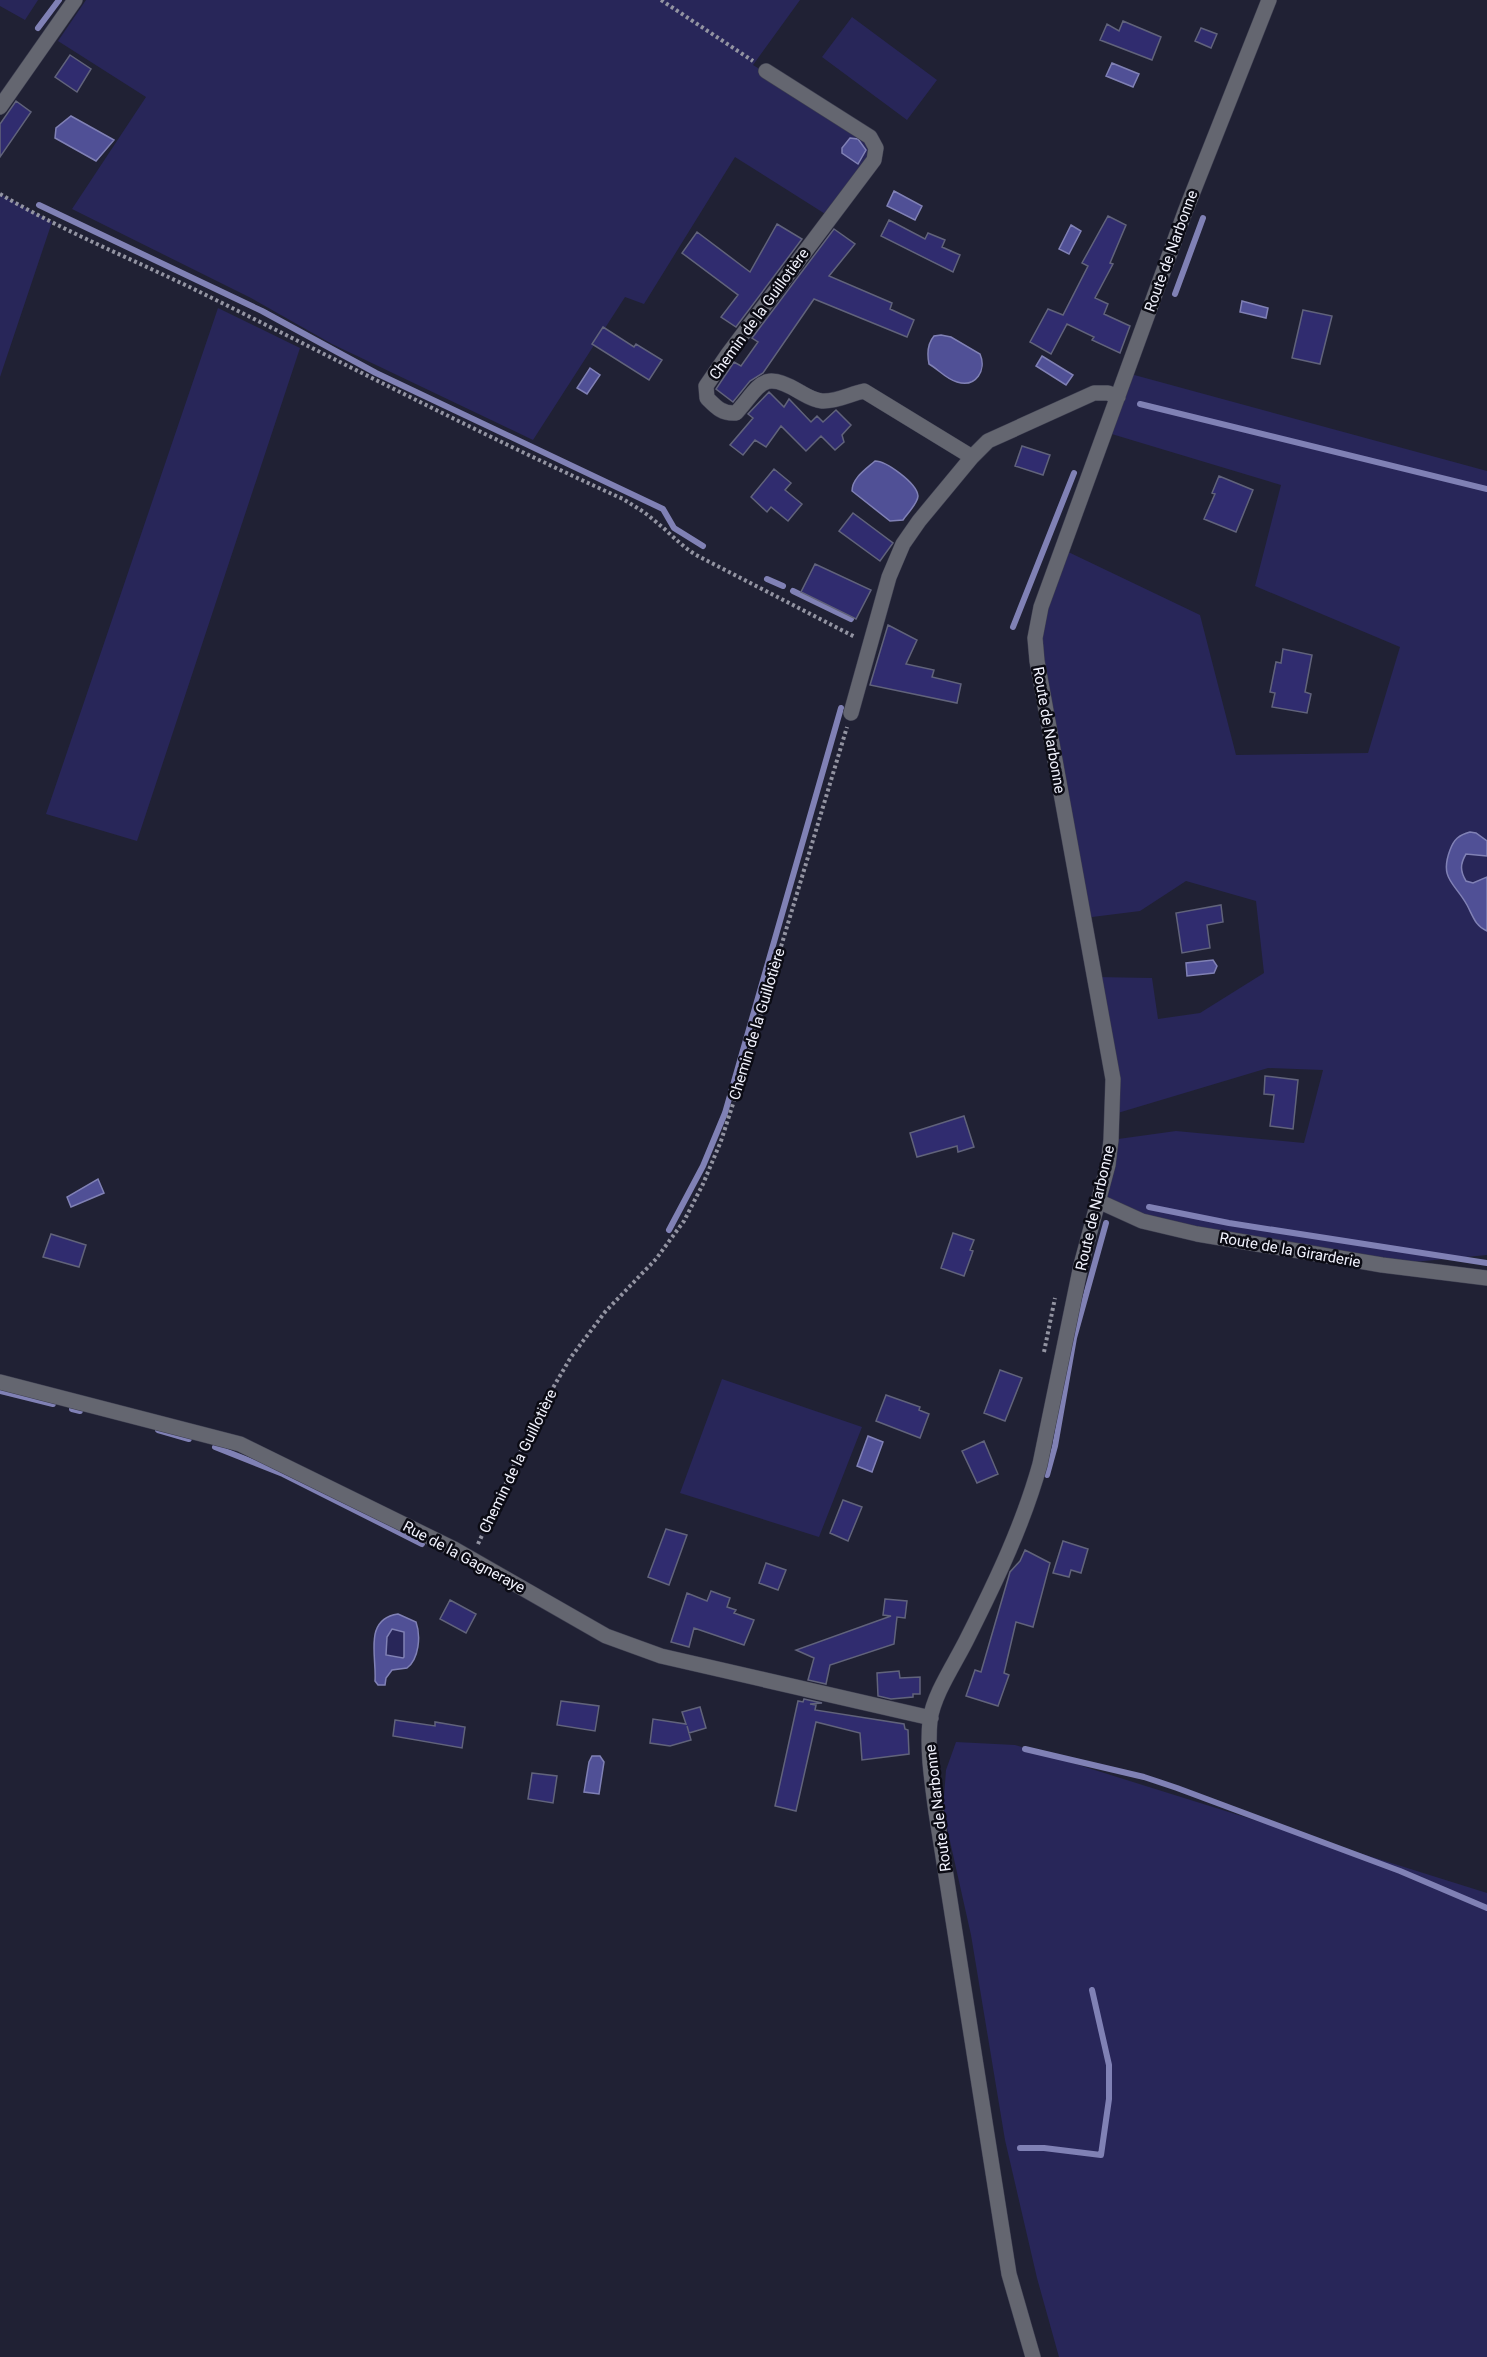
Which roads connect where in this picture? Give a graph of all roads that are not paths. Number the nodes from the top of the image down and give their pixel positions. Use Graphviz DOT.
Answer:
graph roads {
  1 [pos="75,0"];
  2 [pos="1269,0"];
  3 [pos="766,71"];
  4 [pos="0,107"];
  5 [pos="1118,397"];
  6 [pos="972,457"];
  7 [pos="851,713"];
  8 [pos="1098,1202"];
  9 [pos="1487,1278"];
  10 [pos="0,1382"];
  11 [pos="931,1718"];
  12 [pos="1033,2357"];
  1 -- 4 [label="street"];
  2 -- 5 [label="street, Route de Narbonne"];
  3 -- 6 [label="street, Chemin de la Guillotière"];
  5 -- 6 [label="street"];
  5 -- 8 [label="street, Route de Narbonne"];
  6 -- 7 [label="street"];
  8 -- 9 [label="street, Route de la Girarderie"];
  8 -- 11 [label="street, Route de Narbonne"];
  10 -- 11 [label="street, Rue de la Gagneraye"];
  11 -- 12 [label="street, Route de Narbonne"];
}
